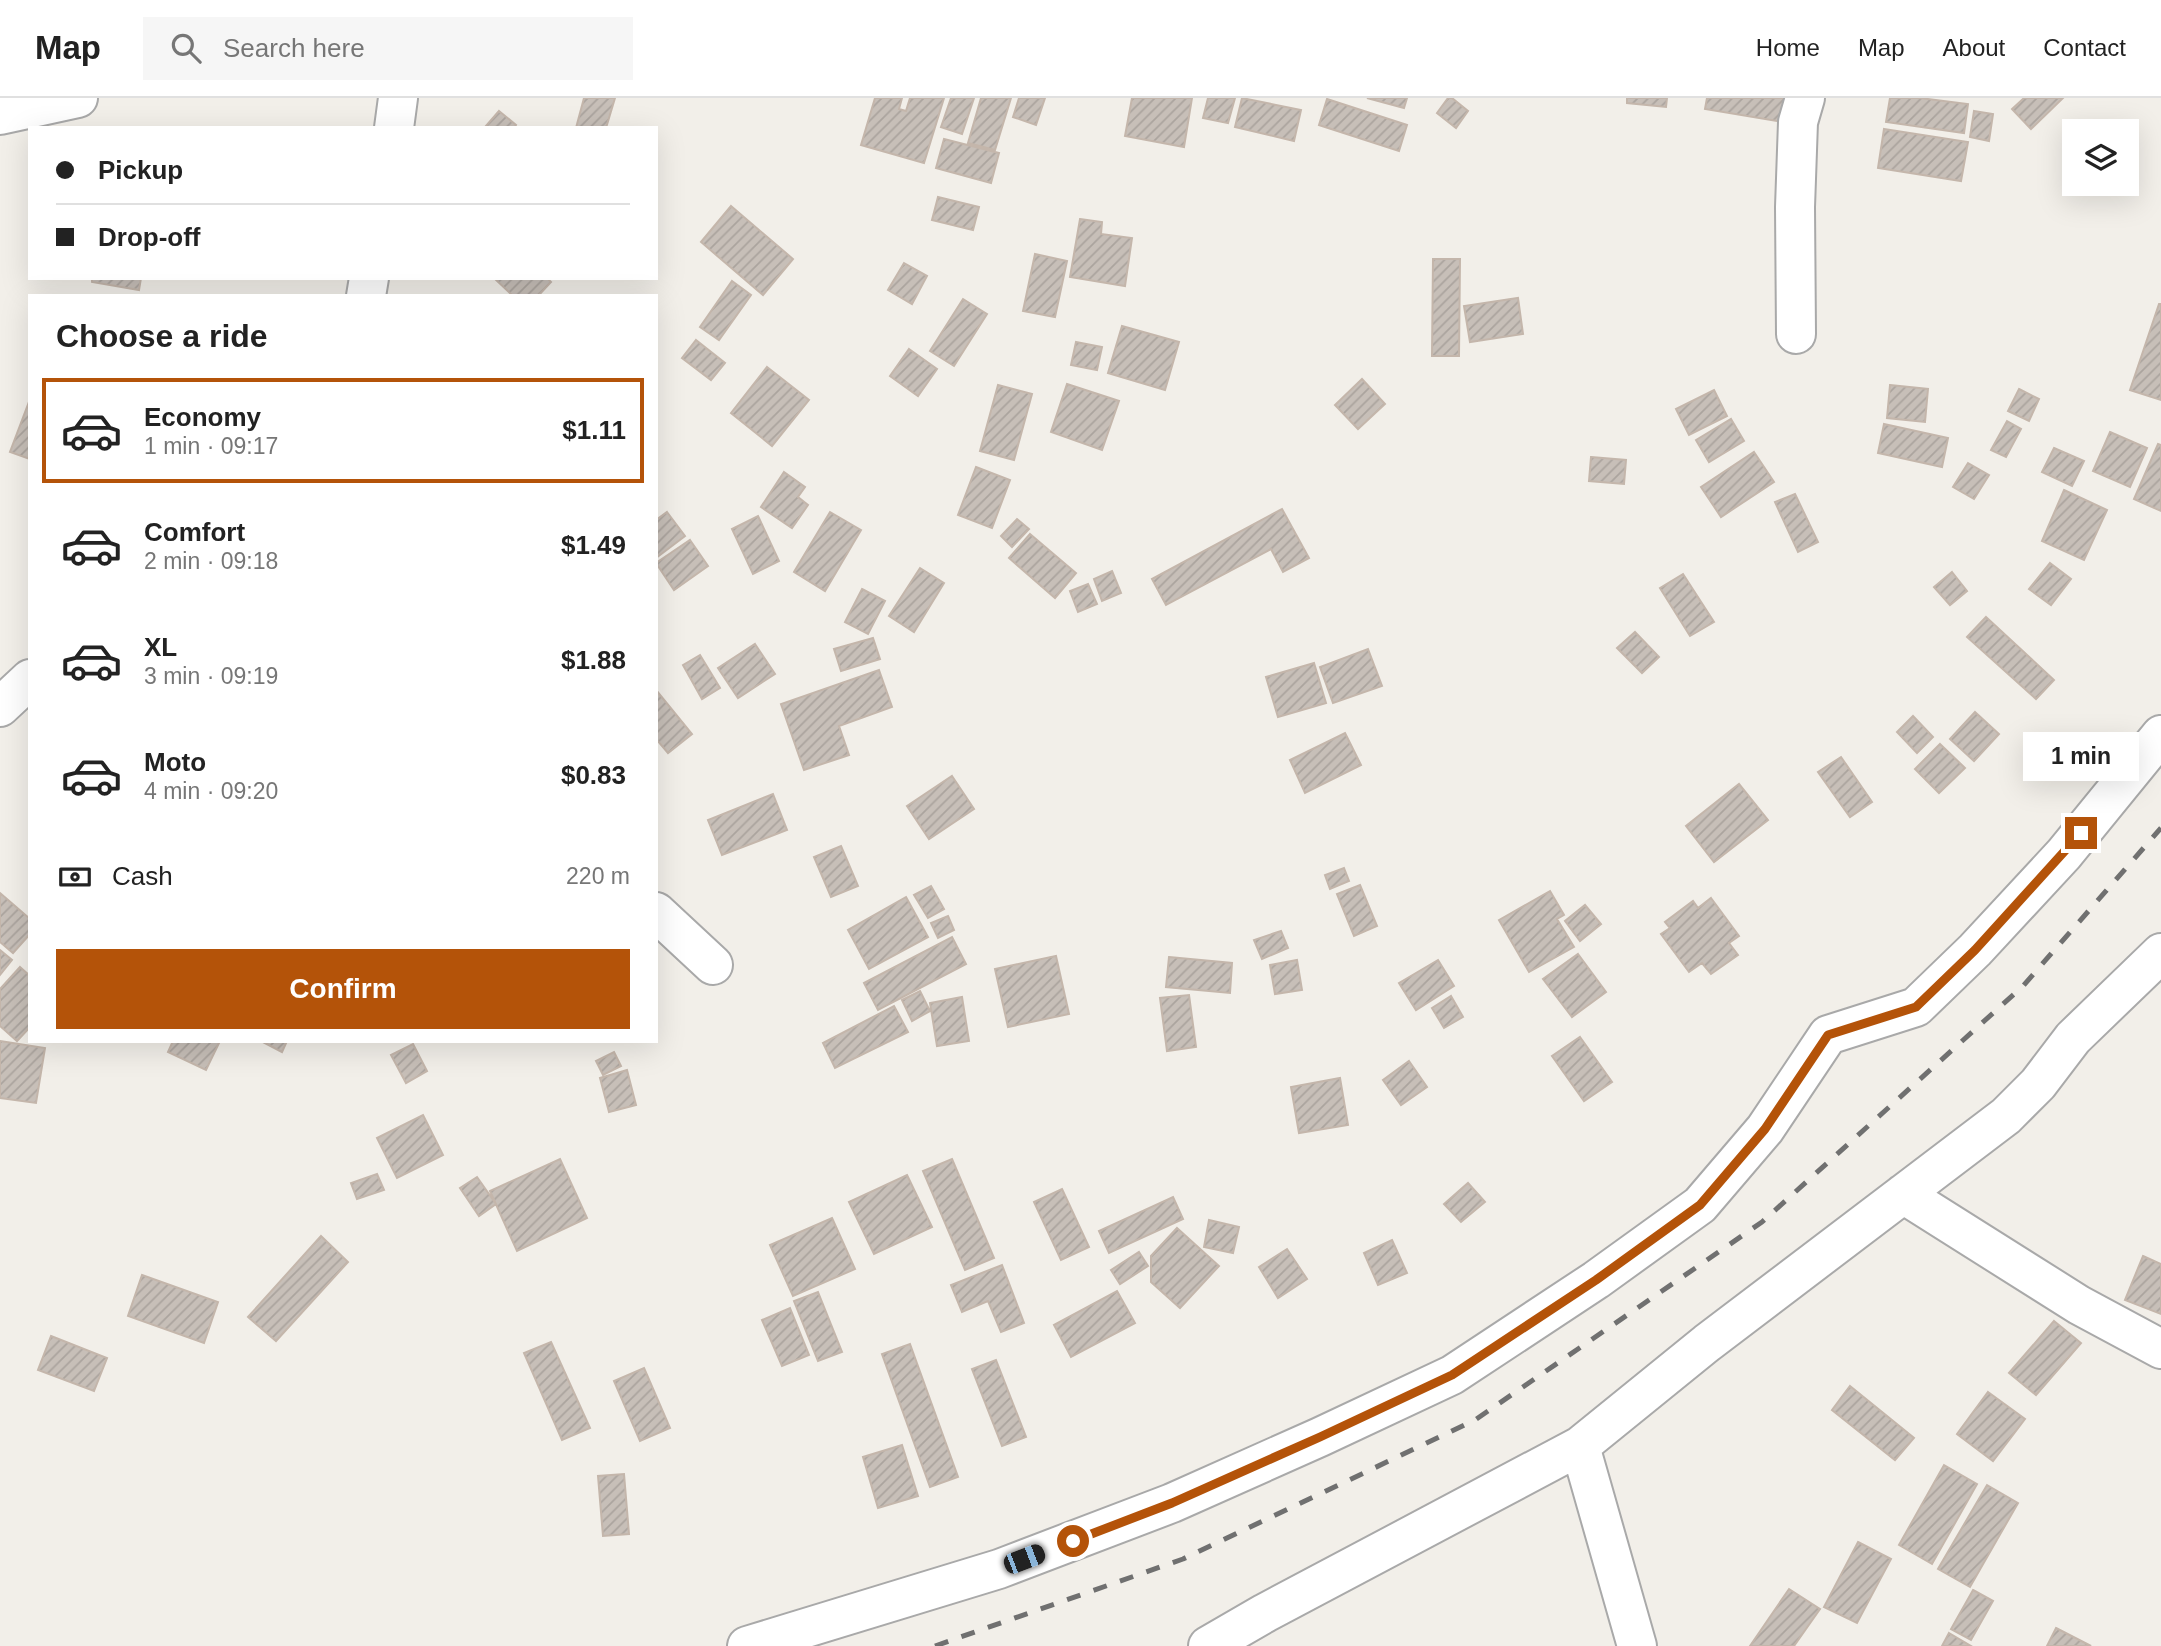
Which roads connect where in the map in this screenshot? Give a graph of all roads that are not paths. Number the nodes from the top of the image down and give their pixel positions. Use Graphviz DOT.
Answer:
graph roads {
  1 [pos="78,98"];
  2 [pos="398,98"];
  3 [pos="1805,98"];
  4 [pos="0,114"];
  5 [pos="394,126"];
  6 [pos="1796,334"];
  7 [pos="28,681"];
  8 [pos="0,707"];
  9 [pos="2161,734"];
  10 [pos="658,914"];
  11 [pos="2161,953"];
  12 [pos="713,965"];
  13 [pos="1903,1194"];
  14 [pos="2161,1349"];
  15 [pos="1580,1446"];
  16 [pos="747,1646"];
  17 [pos="1208,1646"];
  18 [pos="1637,1646"];
  1 -- 4 [label="street"];
  2 -- 5 [label="street"];
  3 -- 6 [label="street"];
  7 -- 8 [label="street"];
  9 -- 16 [label="street"];
  10 -- 12 [label="street"];
  11 -- 13 [label="street"];
  13 -- 14 [label="street"];
  13 -- 15 [label="street"];
  15 -- 17 [label="street"];
  15 -- 18 [label="street"];
}
